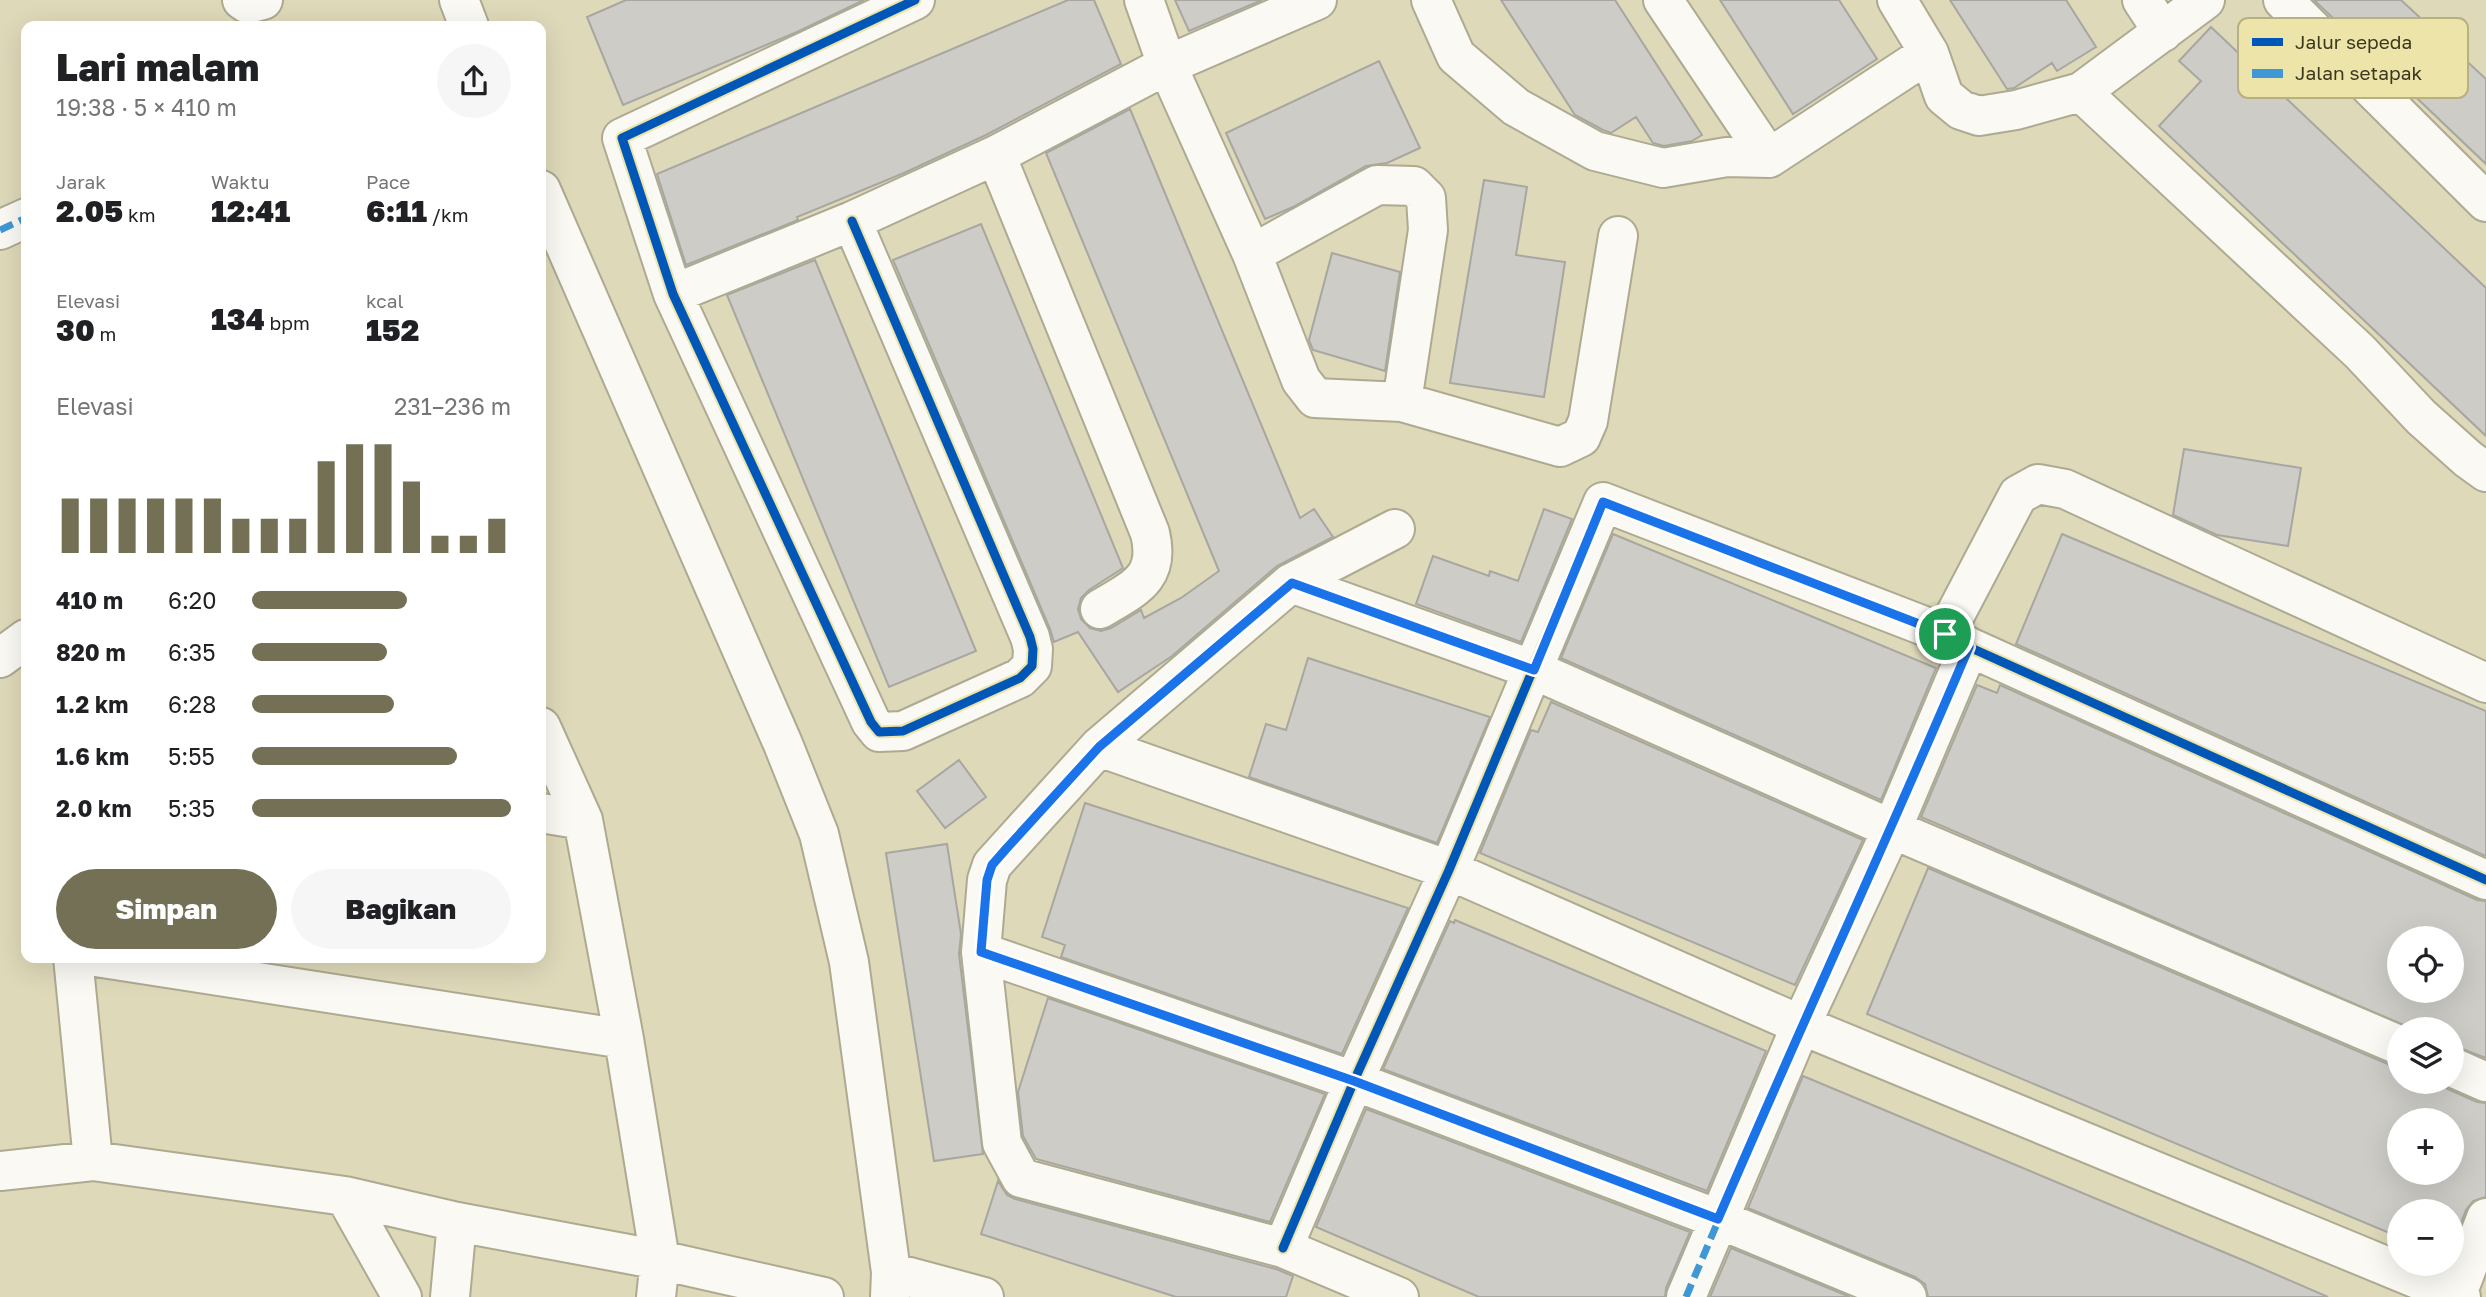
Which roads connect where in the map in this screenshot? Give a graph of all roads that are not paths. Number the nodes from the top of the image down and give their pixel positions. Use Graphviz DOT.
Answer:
graph roads {
  1 [pos="242,0"];
  2 [pos="263,0"];
  3 [pos="459,0"];
  4 [pos="915,0"];
  5 [pos="1144,0"];
  6 [pos="1318,0"];
  7 [pos="1431,0"];
  8 [pos="1663,0"];
  9 [pos="1897,0"];
  10 [pos="2142,0"];
  11 [pos="2205,0"];
  12 [pos="2283,0"];
  13 [pos="2301,18"];
  14 [pos="467,21"];
  15 [pos="2163,32"];
  16 [pos="1929,53"];
  17 [pos="1167,65"];
  18 [pos="2081,92"];
  19 [pos="2381,98"];
  20 [pos="996,155"];
  21 [pos="1769,158"];
  22 [pos="546,201"];
  23 [pos="2486,202"];
  24 [pos="21,220"];
  25 [pos="852,221"];
  26 [pos="0,230"];
  27 [pos="1618,236"];
  28 [pos="1252,254"];
  29 [pos="673,294"];
  30 [pos="1402,402"];
  31 [pos="2486,472"];
  32 [pos="1395,529"];
  33 [pos="1292,583"];
  34 [pos="1100,609"];
  35 [pos="1957,641"];
  36 [pos="21,643"];
  37 [pos="0,658"];
  38 [pos="1534,670"];
  39 [pos="2486,683"];
  40 [pos="546,738"];
  41 [pos="1099,747"];
  42 [pos="546,814"];
  43 [pos="583,820"];
  44 [pos="1892,829"];
  45 [pos="1449,870"];
  46 [pos="2486,880"];
  47 [pos="981,952"];
  48 [pos="73,963"];
  49 [pos="135,963"];
  50 [pos="1801,1025"];
  51 [pos="624,1039"];
  52 [pos="2387,1040"];
  53 [pos="2464,1072"];
  54 [pos="1354,1081"];
  55 [pos="2486,1082"];
  56 [pos="93,1161"];
  57 [pos="0,1171"];
  58 [pos="345,1196"];
  59 [pos="2486,1218"];
  60 [pos="1718,1219"];
  61 [pos="457,1222"];
  62 [pos="1283,1248"];
  63 [pos="660,1260"];
  64 [pos="890,1284"];
  65 [pos="2458,1296"];
  66 [pos="402,1297"];
  67 [pos="450,1297"];
  68 [pos="656,1297"];
  69 [pos="824,1297"];
  70 [pos="984,1297"];
  71 [pos="1399,1297"];
  72 [pos="1686,1297"];
  73 [pos="1907,1297"];
  1 -- 2 [label="street"];
  3 -- 14 [label="street"];
  4 -- 29 [label="street"];
  5 -- 17 [label="street"];
  6 -- 17 [label="street"];
  7 -- 21 [label="street"];
  8 -- 21 [label="street"];
  9 -- 16 [label="street"];
  10 -- 15 [label="street"];
  11 -- 15 [label="street"];
  12 -- 13 [label="street"];
  15 -- 18 [label="street"];
  16 -- 18 [label="street"];
  16 -- 21 [label="street"];
  17 -- 20 [label="street"];
  17 -- 28 [label="street"];
  18 -- 31 [label="street"];
  19 -- 23 [label="street"];
  20 -- 25 [label="street"];
  20 -- 34 [label="street"];
  22 -- 64 [label="street"];
  24 -- 26 [label="street"];
  25 -- 29 [label="street"];
  25 -- 29 [label="street"];
  27 -- 30 [label="street"];
  28 -- 30 [label="street"];
  28 -- 30 [label="street"];
  32 -- 33 [label="street"];
  33 -- 38 [label="street"];
  33 -- 41 [label="street"];
  35 -- 38 [label="street"];
  35 -- 39 [label="street"];
  35 -- 44 [label="street"];
  35 -- 46 [label="street"];
  36 -- 37 [label="street"];
  38 -- 44 [label="street"];
  38 -- 45 [label="street"];
  40 -- 43 [label="street"];
  41 -- 45 [label="street"];
  41 -- 47 [label="street"];
  42 -- 43 [label="street"];
  43 -- 51 [label="street"];
  44 -- 50 [label="street"];
  44 -- 52 [label="street"];
  45 -- 50 [label="street"];
  45 -- 54 [label="street"];
  47 -- 54 [label="street"];
  47 -- 62 [label="street"];
  48 -- 56 [label="street"];
  49 -- 51 [label="street"];
  50 -- 60 [label="street"];
  50 -- 65 [label="street"];
  51 -- 63 [label="street"];
  53 -- 55 [label="street"];
  54 -- 60 [label="street"];
  54 -- 62 [label="street"];
  56 -- 57 [label="street"];
  56 -- 58 [label="street"];
  58 -- 61 [label="street"];
  58 -- 66 [label="street"];
  59 -- 65 [label="street"];
  60 -- 72 [label="street"];
  60 -- 73 [label="street"];
  61 -- 63 [label="street"];
  61 -- 67 [label="street"];
  62 -- 71 [label="street"];
  63 -- 68 [label="street"];
  63 -- 69 [label="street"];
  64 -- 70 [label="street"];
}
